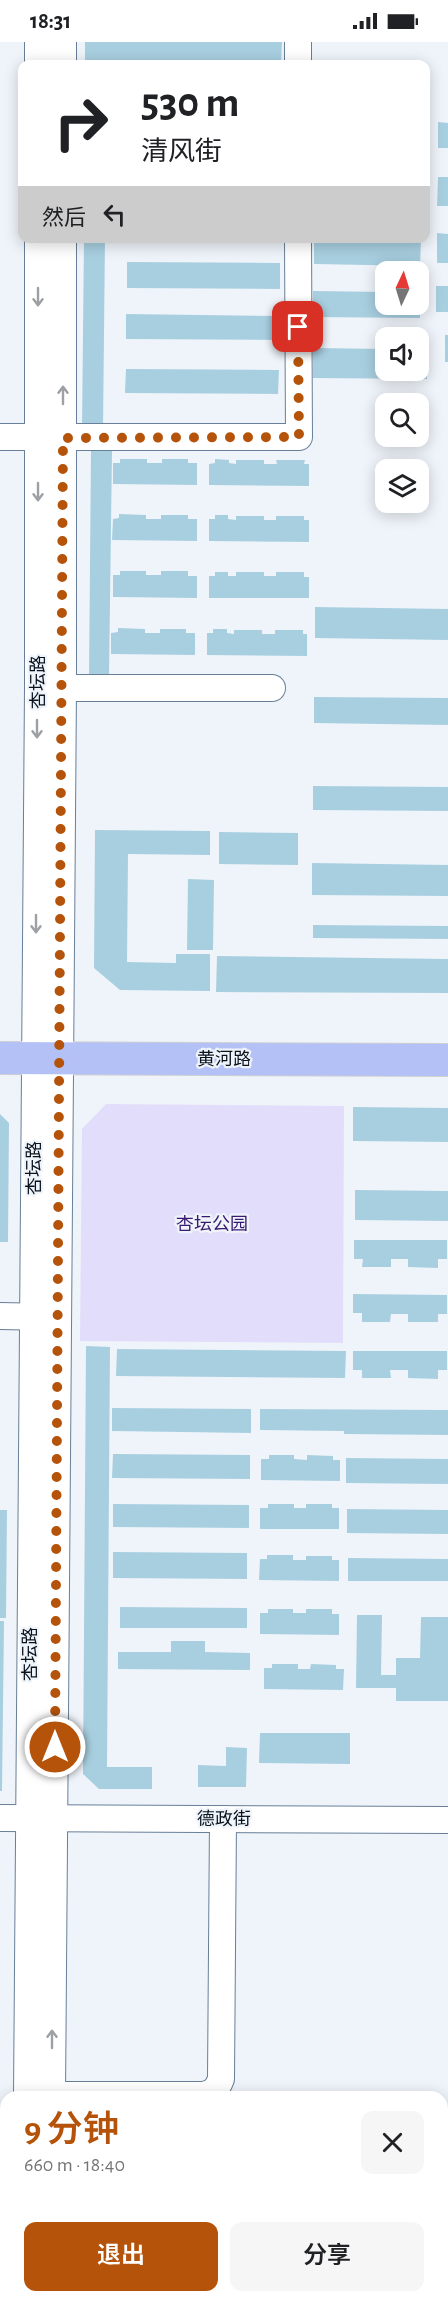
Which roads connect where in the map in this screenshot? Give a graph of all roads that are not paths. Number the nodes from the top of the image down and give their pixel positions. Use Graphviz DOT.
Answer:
graph roads {
  1 [pos="38,42"];
  2 [pos="63,42"];
  3 [pos="298,42"];
  4 [pos="38,60"];
  5 [pos="63,60"];
  6 [pos="298,60"];
  7 [pos="38,243"];
  8 [pos="63,243"];
  9 [pos="298,243"];
  10 [pos="0,437"];
  11 [pos="50,438"];
  12 [pos="63,688"];
  13 [pos="272,688"];
  14 [pos="0,1039"];
  15 [pos="448,1041"];
  16 [pos="47,1049"];
  17 [pos="0,1058"];
  18 [pos="448,1059"];
  19 [pos="0,1316"];
  20 [pos="45,1317"];
  21 [pos="0,1818"];
  22 [pos="29,1818"];
  23 [pos="54,1819"];
  24 [pos="223,1819"];
  25 [pos="448,1820"];
  26 [pos="27,2091"];
  27 [pos="52,2091"];
  28 [pos="214,2091"];
  1 -- 4 [label="street"];
  2 -- 5 [label="street"];
  3 -- 6 [label="street"];
  7 -- 11 [label="street, 杏坛路, one-way"];
  11 -- 8 [label="street, 杏坛路, one-way"];
  9 -- 11 [label="street"];
  10 -- 11 [label="street"];
  11 -- 12 [label="street, 杏坛路"];
  11 -- 16 [label="street, 杏坛路, one-way"];
  12 -- 13 [label="street"];
  12 -- 16 [label="street, 杏坛路"];
  14 -- 16 [label="main road, 黄河路"];
  15 -- 16 [label="main road, 黄河路"];
  16 -- 17 [label="main road, 黄河路"];
  16 -- 18 [label="main road, 黄河路"];
  16 -- 20 [label="street, 杏坛路"];
  19 -- 20 [label="street"];
  20 -- 22 [label="street, 杏坛路"];
  20 -- 23 [label="street, 杏坛路"];
  21 -- 22 [label="street, 德政街"];
  22 -- 23 [label="street, 德政街"];
  22 -- 26 [label="street, 杏坛路"];
  23 -- 24 [label="street, 德政街"];
  27 -- 23 [label="street, 杏坛路, one-way"];
  24 -- 25 [label="street, 德政街"];
  24 -- 28 [label="street"];
}
